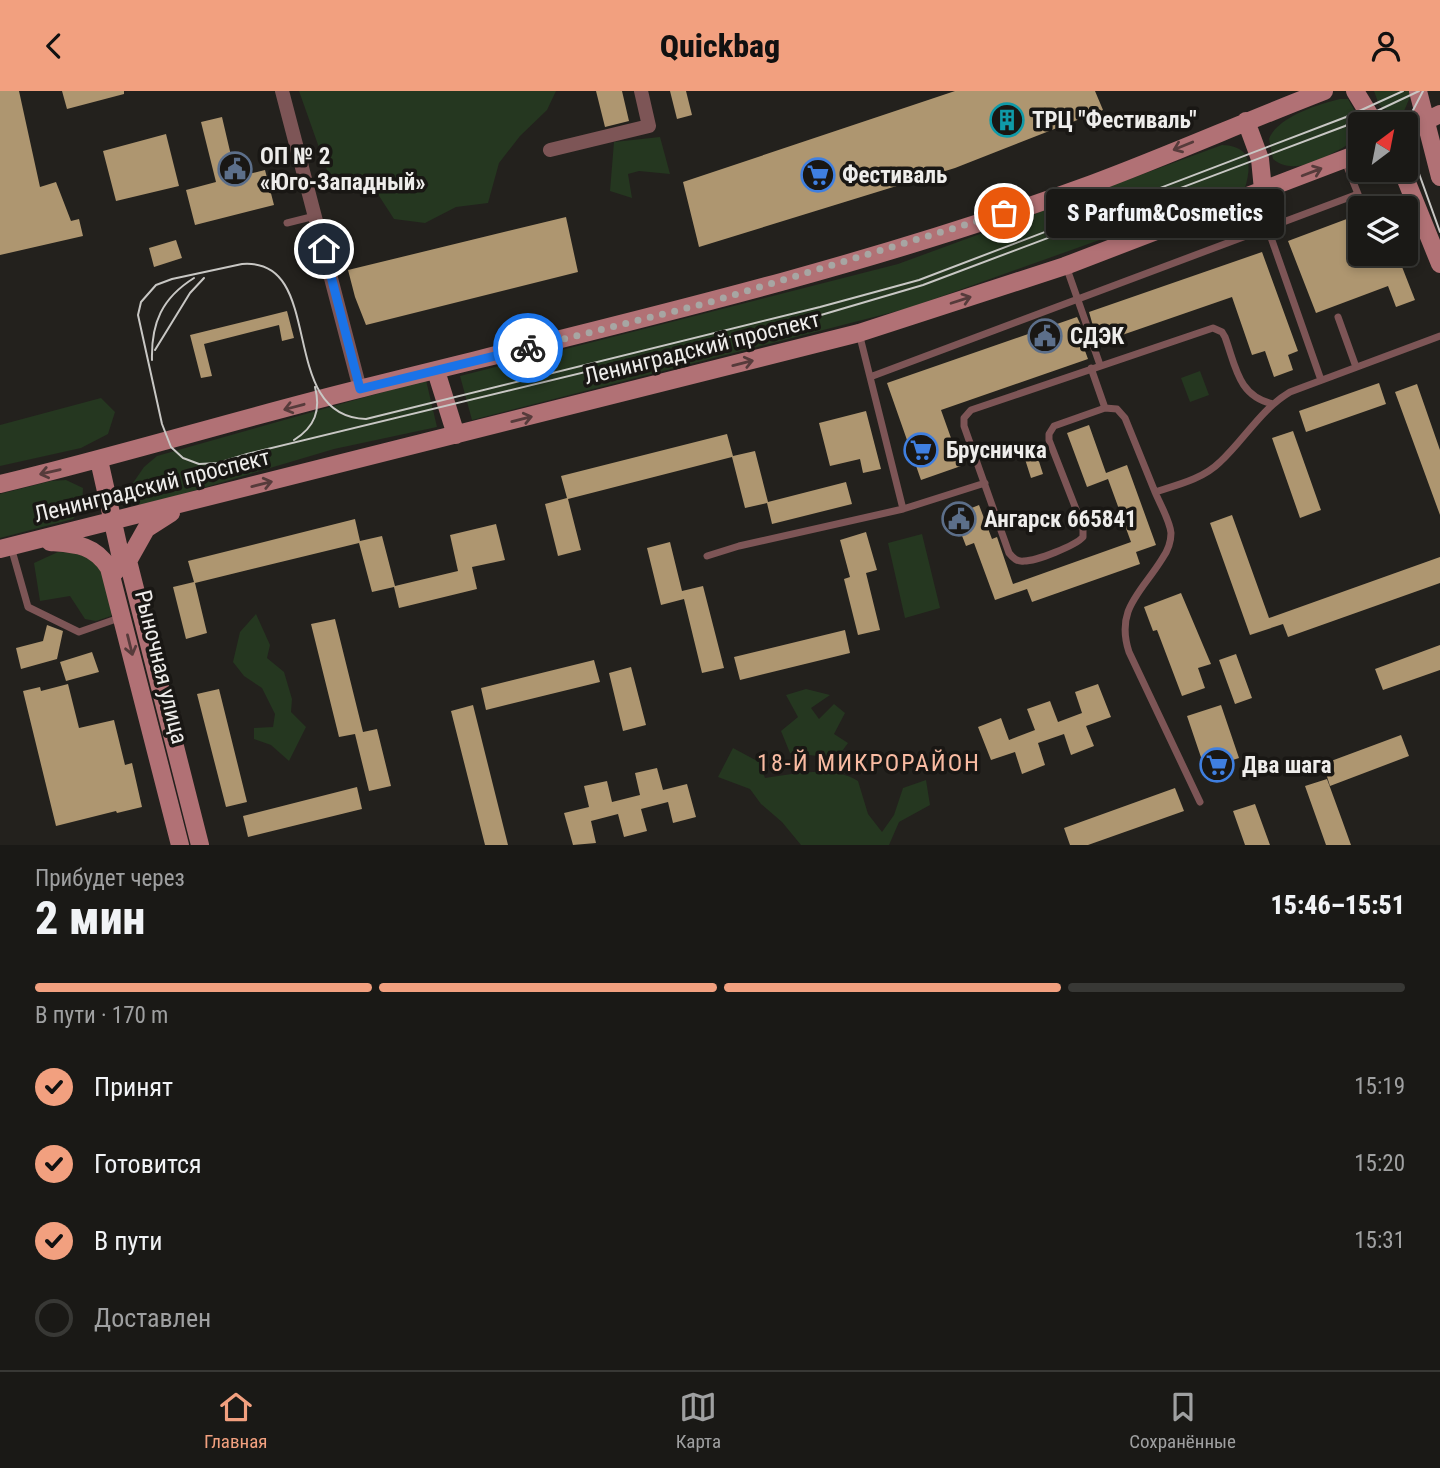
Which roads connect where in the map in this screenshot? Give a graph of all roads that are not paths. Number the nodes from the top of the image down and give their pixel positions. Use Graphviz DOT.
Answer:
graph roads {
  1 [pos="282,91"];
  2 [pos="640,91"];
  3 [pos="1324,91"];
  4 [pos="1355,91"];
  5 [pos="1418,91"];
  6 [pos="1368,112"];
  7 [pos="1433,118"];
  8 [pos="1246,121"];
  9 [pos="550,150"];
  10 [pos="1348,158"];
  11 [pos="1440,177"];
  12 [pos="1356,182"];
  13 [pos="1407,182"];
  14 [pos="1263,190"];
  15 [pos="315,216"];
  16 [pos="287,223"];
  17 [pos="1268,229"];
  18 [pos="1440,264"];
  19 [pos="1065,266"];
  20 [pos="1077,300"];
  21 [pos="1338,317"];
  22 [pos="1087,326"];
  23 [pos="859,333"];
  24 [pos="1440,336"];
  25 [pos="1093,345"];
  26 [pos="1100,365"];
  27 [pos="1356,367"];
  28 [pos="1091,368"];
  29 [pos="436,371"];
  30 [pos="870,377"];
  31 [pos="1321,380"];
  32 [pos="360,389"];
  33 [pos="1273,404"];
  34 [pos="1105,408"];
  35 [pos="456,435"];
  36 [pos="99,460"];
  37 [pos="985,483"];
  38 [pos="0,484"];
  39 [pos="1155,492"];
  40 [pos="195,500"];
  41 [pos="903,509"];
  42 [pos="114,522"];
  43 [pos="36,540"];
  44 [pos="5,548"];
  45 [pos="707,556"];
  46 [pos="124,560"];
  47 [pos="113,579"];
  48 [pos="123,617"];
  49 [pos="1200,801"];
  50 [pos="180,808"];
  51 [pos="180,845"];
  52 [pos="200,845"];
  1 -- 15 [label="street"];
  2 -- 9 [label="street"];
  3 -- 8 [label="main road, Ленинградский проспект"];
  4 -- 6 [label="main road"];
  5 -- 7 [label="main road"];
  7 -- 11 [label="main road"];
  8 -- 14 [label="main road"];
  8 -- 29 [label="main road, Ленинградский проспект, one-way"];
  14 -- 10 [label="main road, Ленинградский проспект, one-way"];
  12 -- 17 [label="lane"];
  13 -- 18 [label="main road"];
  14 -- 17 [label="lane"];
  14 -- 19 [label="main road, Ленинградский проспект"];
  15 -- 16 [label="lane"];
  15 -- 32 [label="street"];
  17 -- 20 [label="lane"];
  17 -- 31 [label="lane"];
  19 -- 20 [label="lane"];
  23 -- 19 [label="main road, Ленинградский проспект, one-way"];
  20 -- 22 [label="lane"];
  20 -- 30 [label="lane"];
  21 -- 27 [label="lane"];
  23 -- 30 [label="lane"];
  35 -- 23 [label="main road, Ленинградский проспект, one-way"];
  24 -- 27 [label="lane"];
  25 -- 26 [label="lane"];
  26 -- 28 [label="lane"];
  26 -- 33 [label="lane"];
  27 -- 31 [label="lane"];
  28 -- 34 [label="lane"];
  28 -- 37 [label="lane"];
  29 -- 32 [label="main road, Ленинградский проспект"];
  29 -- 35 [label="main road"];
  30 -- 41 [label="lane"];
  31 -- 33 [label="lane"];
  32 -- 36 [label="main road, Ленинградский проспект, one-way"];
  33 -- 39 [label="lane"];
  34 -- 37 [label="lane"];
  34 -- 39 [label="lane"];
  40 -- 35 [label="main road, Ленинградский проспект, one-way"];
  36 -- 38 [label="main road, Ленинградский проспект, one-way"];
  36 -- 42 [label="main road, Рыночная улица"];
  37 -- 41 [label="lane"];
  39 -- 49 [label="lane"];
  40 -- 42 [label="main road, Ленинградский проспект"];
  40 -- 46 [label="main road"];
  41 -- 45 [label="lane"];
  42 -- 43 [label="main road, Ленинградский проспект"];
  42 -- 46 [label="main road, Рыночная улица"];
  43 -- 44 [label="main road, Ленинградский проспект"];
  43 -- 47 [label="main road"];
  44 -- 48 [label="lane"];
  46 -- 47 [label="main road, Рыночная улица"];
  46 -- 50 [label="main road, Рыночная улица"];
  47 -- 48 [label="main road, Рыночная улица"];
  48 -- 50 [label="main road, Рыночная улица, one-way"];
  50 -- 51 [label="main road, Рыночная улица"];
  50 -- 52 [label="main road, Рыночная улица"];
}
